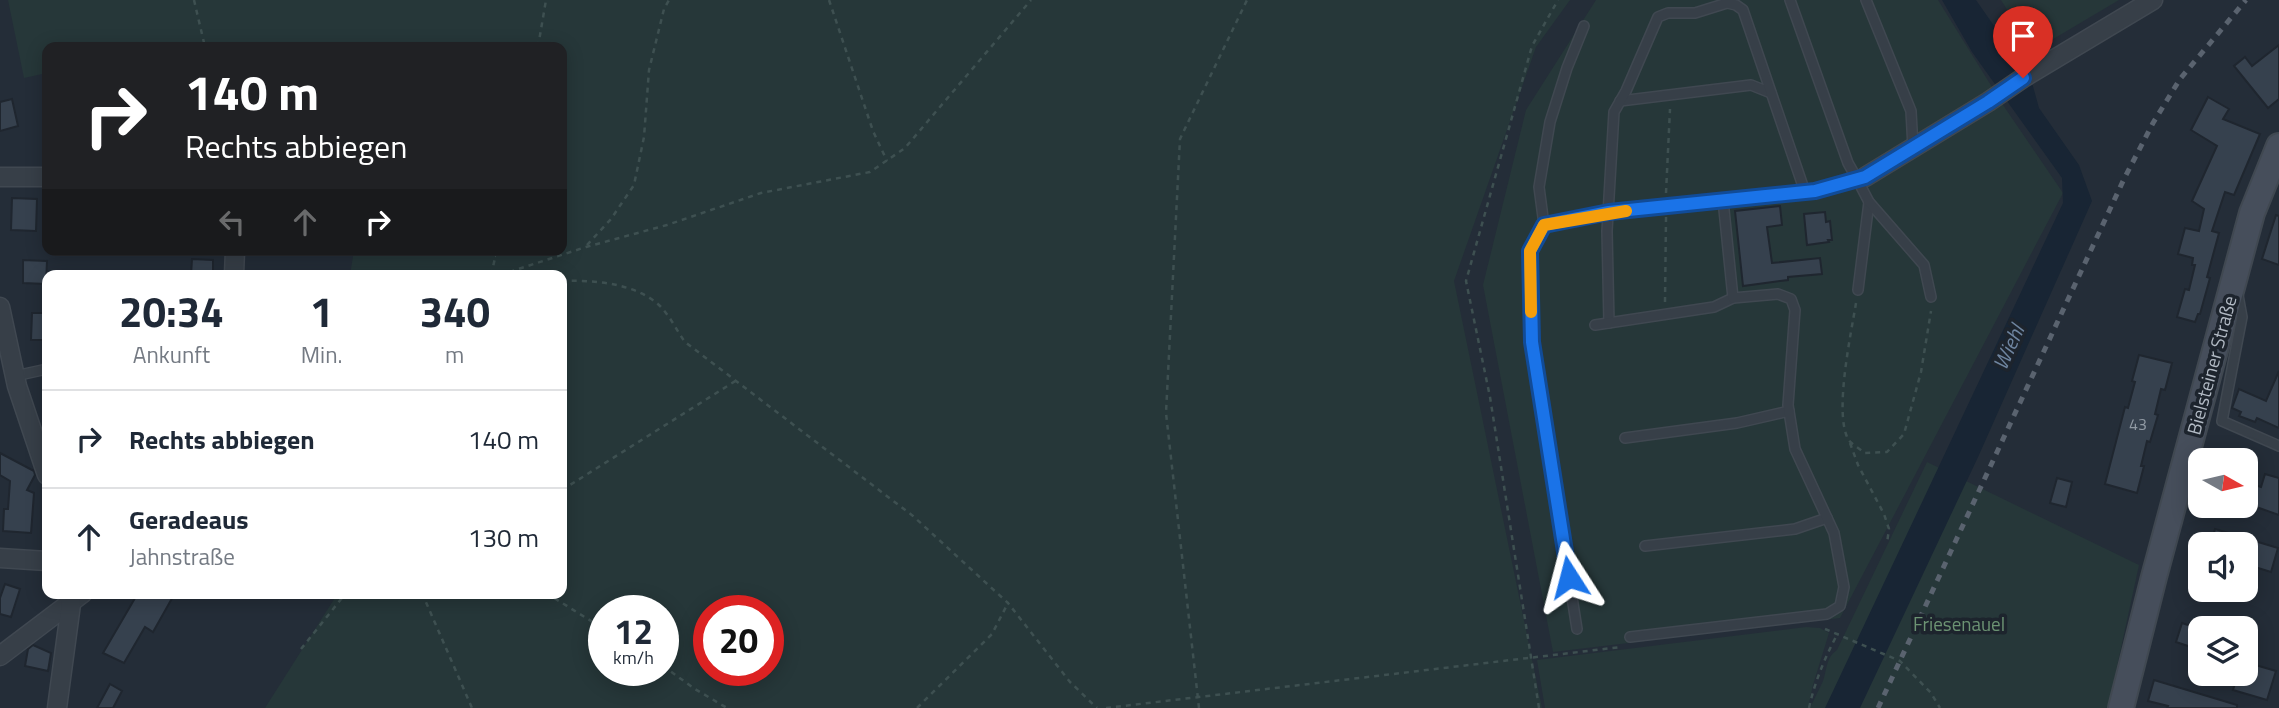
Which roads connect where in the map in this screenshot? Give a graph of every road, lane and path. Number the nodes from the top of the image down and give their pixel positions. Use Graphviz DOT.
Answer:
graph roads {
  1 [pos="194,0"];
  2 [pos="546,0"];
  3 [pos="669,0"];
  4 [pos="829,0"];
  5 [pos="1031,0"];
  6 [pos="1247,0"];
  7 [pos="1558,0"];
  8 [pos="1790,0"];
  9 [pos="1866,0"];
  10 [pos="2153,0"];
  11 [pos="1584,26"];
  12 [pos="204,42"];
  13 [pos="539,42"];
  14 [pos="1771,93"];
  15 [pos="1620,101"];
  16 [pos="2279,146"];
  17 [pos="1913,148"];
  18 [pos="887,161"];
  19 [pos="0,177"];
  20 [pos="42,177"];
  21 [pos="1861,178"];
  22 [pos="1805,192"];
  23 [pos="1723,200"];
  24 [pos="1869,202"];
  25 [pos="1609,212"];
  26 [pos="1544,225"];
  27 [pos="586,247"];
  28 [pos="567,253"];
  29 [pos="496,256"];
  30 [pos="558,256"];
  31 [pos="493,270"];
  32 [pos="515,270"];
  33 [pos="2230,277"];
  34 [pos="567,281"];
  35 [pos="1858,290"];
  36 [pos="1931,297"];
  37 [pos="1733,298"];
  38 [pos="0,307"];
  39 [pos="1609,323"];
  40 [pos="1595,325"];
  41 [pos="42,370"];
  42 [pos="15,376"];
  43 [pos="737,380"];
  44 [pos="1789,411"];
  45 [pos="1625,438"];
  46 [pos="1849,440"];
  47 [pos="2279,446"];
  48 [pos="42,460"];
  49 [pos="567,487"];
  50 [pos="1827,518"];
  51 [pos="1887,543"];
  52 [pos="1645,546"];
  53 [pos="0,558"];
  54 [pos="42,561"];
  55 [pos="71,599"];
  56 [pos="74,599"];
  57 [pos="341,599"];
  58 [pos="425,599"];
  59 [pos="555,599"];
  60 [pos="1008,603"];
  61 [pos="588,619"];
  62 [pos="1577,629"];
  63 [pos="1630,637"];
  64 [pos="301,649"];
  65 [pos="0,656"];
  66 [pos="1531,657"];
  67 [pos="679,678"];
  68 [pos="1198,697"];
  69 [pos="57,708"];
  70 [pos="472,708"];
  71 [pos="727,708"];
  72 [pos="917,708"];
  73 [pos="1097,708"];
  74 [pos="1106,708"];
  75 [pos="1199,708"];
  76 [pos="1539,708"];
  77 [pos="1810,708"];
  78 [pos="1940,708"];
  79 [pos="2121,708"];
  1 -- 12 [label="path"];
  2 -- 13 [label="path"];
  3 -- 27 [label="path"];
  4 -- 18 [label="path"];
  5 -- 18 [label="path"];
  6 -- 68 [label="path"];
  7 -- 66 [label="path"];
  8 -- 21 [label="lane"];
  9 -- 17 [label="lane"];
  10 -- 17 [label="street"];
  11 -- 26 [label="lane"];
  14 -- 15 [label="lane"];
  14 -- 15 [label="lane"];
  14 -- 22 [label="lane"];
  15 -- 25 [label="lane"];
  16 -- 33 [label="main road, Bielsteiner Straße"];
  17 -- 21 [label="street"];
  18 -- 27 [label="path"];
  19 -- 20 [label="street"];
  21 -- 22 [label="lane"];
  21 -- 24 [label="lane"];
  22 -- 23 [label="lane"];
  23 -- 25 [label="lane"];
  23 -- 37 [label="lane"];
  24 -- 35 [label="lane"];
  24 -- 36 [label="lane"];
  25 -- 26 [label="lane"];
  25 -- 39 [label="lane"];
  26 -- 62 [label="lane"];
  27 -- 28 [label="path"];
  29 -- 31 [label="path"];
  30 -- 32 [label="path"];
  33 -- 47 [label="lane"];
  33 -- 79 [label="main road, Bielsteiner Straße"];
  34 -- 43 [label="path"];
  35 -- 46 [label="path"];
  36 -- 46 [label="path"];
  37 -- 39 [label="lane"];
  37 -- 44 [label="lane"];
  38 -- 42 [label="street"];
  39 -- 40 [label="lane"];
  41 -- 42 [label="lane"];
  42 -- 48 [label="street"];
  43 -- 49 [label="path"];
  43 -- 60 [label="path"];
  44 -- 45 [label="lane"];
  44 -- 50 [label="lane"];
  46 -- 51 [label="path"];
  50 -- 52 [label="lane"];
  50 -- 63 [label="lane"];
  53 -- 54 [label="street"];
  55 -- 65 [label="street"];
  56 -- 69 [label="street"];
  57 -- 64 [label="path"];
  58 -- 70 [label="path"];
  59 -- 61 [label="path"];
  60 -- 72 [label="path"];
  60 -- 73 [label="path"];
  66 -- 68 [label="path"];
  66 -- 76 [label="path"];
  67 -- 71 [label="path"];
  68 -- 74 [label="path"];
  68 -- 75 [label="path"];
  77 -- 78 [label="path"];
}
